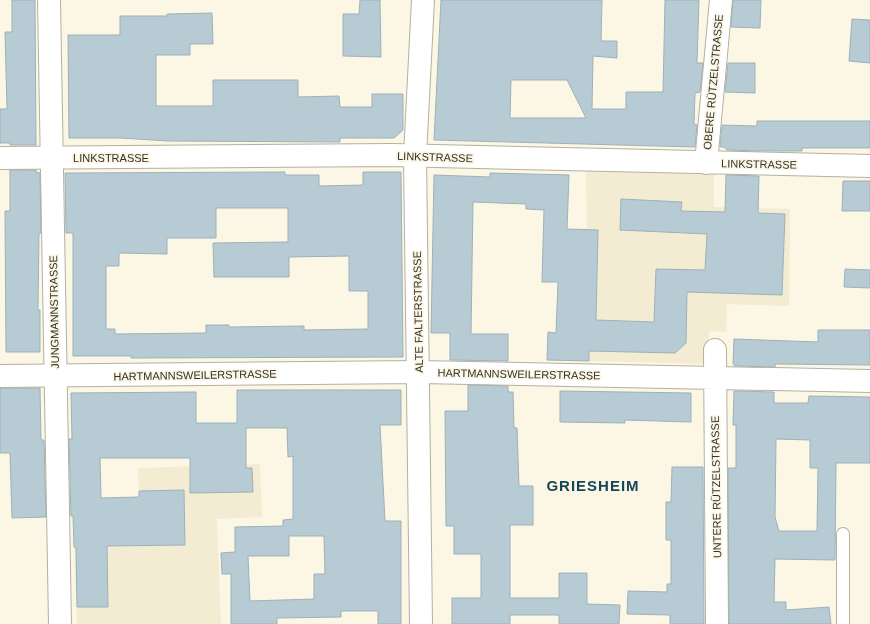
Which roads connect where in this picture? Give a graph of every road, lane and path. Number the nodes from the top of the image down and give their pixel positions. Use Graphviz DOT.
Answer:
graph roads {
  1 [pos="49,0"];
  2 [pos="422,0"];
  3 [pos="721,0"];
  4 [pos="415,156"];
  5 [pos="0,158"];
  6 [pos="51,158"];
  7 [pos="706,163"];
  8 [pos="870,166"];
  9 [pos="715,350"];
  10 [pos="419,372"];
  11 [pos="0,376"];
  12 [pos="55,376"];
  13 [pos="714,378"];
  14 [pos="870,381"];
  15 [pos="843,534"];
  16 [pos="60,624"];
  17 [pos="421,624"];
  18 [pos="717,624"];
  19 [pos="843,624"];
  1 -- 6 [label="street, JUNGMANNSTRASSE"];
  2 -- 4 [label="street, ALTE FALTERSTRASSE"];
  3 -- 7 [label="street, OBERE RÜTZELSTRASSE"];
  4 -- 6 [label="street, LINKSTRASSE"];
  4 -- 7 [label="street, LINKSTRASSE"];
  4 -- 10 [label="street, ALTE FALTERSTRASSE"];
  5 -- 6 [label="street, LINKSTRASSE"];
  6 -- 12 [label="street, JUNGMANNSTRASSE"];
  7 -- 8 [label="street, LINKSTRASSE"];
  9 -- 13 [label="street, UNTERE RÜTZELSTRASSE"];
  10 -- 12 [label="street, HARTMANNSWEILERSTRASSE"];
  10 -- 13 [label="street, HARTMANNSWEILERSTRASSE"];
  10 -- 17 [label="street, ALTE FALTERSTRASSE"];
  11 -- 12 [label="street, HARTMANNSWEILERSTRASSE"];
  12 -- 16 [label="street, JUNGMANNSTRASSE"];
  13 -- 14 [label="street, HARTMANNSWEILERSTRASSE"];
  13 -- 18 [label="street, UNTERE RÜTZELSTRASSE"];
  15 -- 19 [label="lane"];
}
